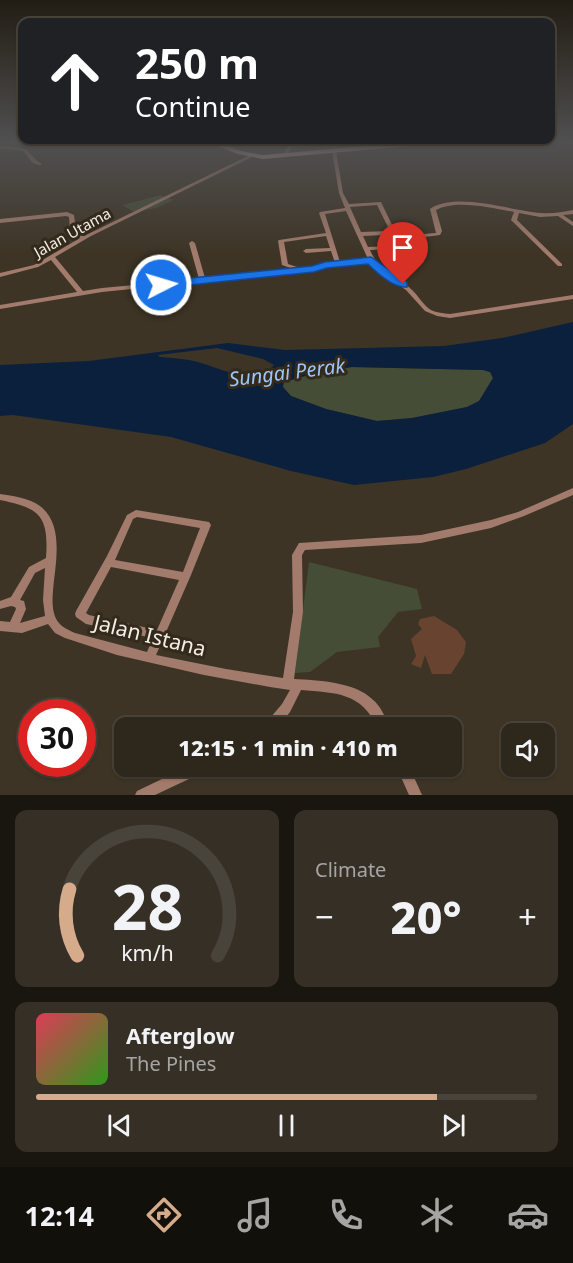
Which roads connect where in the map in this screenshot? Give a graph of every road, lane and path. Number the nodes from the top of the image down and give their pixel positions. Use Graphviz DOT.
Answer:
graph roads {
  1 [pos="201,180"];
  2 [pos="337,180"];
  3 [pos="348,208"];
  4 [pos="517,211"];
  5 [pos="573,212"];
  6 [pos="558,214"];
  7 [pos="0,221"];
  8 [pos="573,224"];
  9 [pos="393,232"];
  10 [pos="328,234"];
  11 [pos="360,234"];
  12 [pos="83,238"];
  13 [pos="192,243"];
  14 [pos="413,246"];
  15 [pos="333,249"];
  16 [pos="366,249"];
  17 [pos="306,250"];
  18 [pos="52,258"];
  19 [pos="371,260"];
  20 [pos="338,264"];
  21 [pos="325,265"];
  22 [pos="560,265"];
  23 [pos="0,275"];
  24 [pos="203,281"];
  25 [pos="81,293"];
  26 [pos="573,297"];
  27 [pos="0,306"];
  28 [pos="573,491"];
  29 [pos="0,497"];
  30 [pos="49,561"];
  31 [pos="108,563"];
  32 [pos="185,577"];
  33 [pos="14,602"];
  34 [pos="0,605"];
  35 [pos="51,618"];
  36 [pos="0,626"];
  37 [pos="12,627"];
  38 [pos="160,635"];
  39 [pos="150,657"];
  40 [pos="292,684"];
  41 [pos="279,717"];
  42 [pos="378,717"];
  43 [pos="180,777"];
  44 [pos="407,777"];
  45 [pos="141,795"];
  46 [pos="416,795"];
  1 -- 12 [label="street, Jalan Utama"];
  2 -- 3 [label="street"];
  3 -- 9 [label="street"];
  3 -- 10 [label="street"];
  3 -- 11 [label="street"];
  4 -- 6 [label="street"];
  4 -- 9 [label="street"];
  4 -- 22 [label="street"];
  5 -- 6 [label="street"];
  6 -- 8 [label="street"];
  7 -- 12 [label="street"];
  9 -- 11 [label="street"];
  10 -- 15 [label="street"];
  10 -- 21 [label="street"];
  11 -- 16 [label="street"];
  12 -- 18 [label="street, Jalan Utama"];
  13 -- 24 [label="street"];
  14 -- 16 [label="street"];
  15 -- 17 [label="street"];
  15 -- 20 [label="street"];
  16 -- 19 [label="street"];
  18 -- 23 [label="street, Jalan Utama"];
  18 -- 25 [label="street"];
  19 -- 20 [label="street"];
  19 -- 26 [label="street"];
  20 -- 21 [label="street"];
  21 -- 24 [label="street"];
  24 -- 25 [label="street"];
  25 -- 27 [label="street"];
  28 -- 40 [label="street"];
  29 -- 30 [label="street"];
  30 -- 33 [label="street"];
  30 -- 35 [label="street"];
  31 -- 32 [label="street"];
  31 -- 32 [label="street"];
  31 -- 38 [label="street"];
  32 -- 38 [label="street"];
  33 -- 34 [label="street"];
  33 -- 37 [label="street"];
  35 -- 37 [label="street"];
  35 -- 39 [label="street, Jalan Istana"];
  36 -- 37 [label="street"];
  38 -- 39 [label="street"];
  39 -- 40 [label="street, Jalan Istana"];
  40 -- 41 [label="street"];
  40 -- 42 [label="street, Jalan Istana"];
  43 -- 45 [label="street"];
  44 -- 46 [label="street"];
}
